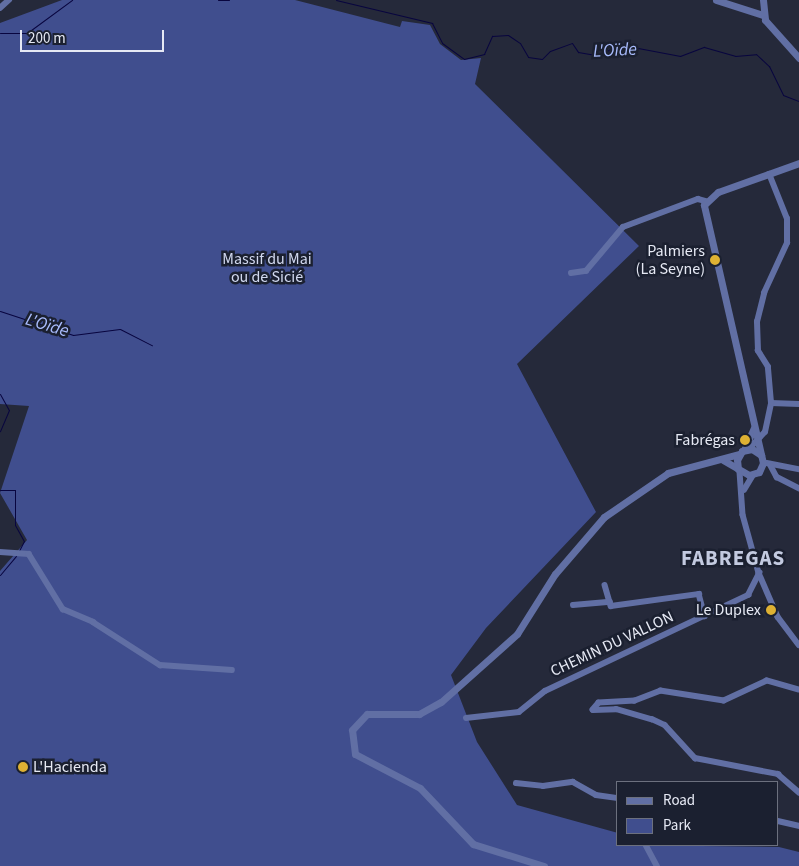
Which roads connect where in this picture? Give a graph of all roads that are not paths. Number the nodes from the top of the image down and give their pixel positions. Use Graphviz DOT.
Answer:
graph roads {
  1 [pos="9,0"];
  2 [pos="716,0"];
  3 [pos="763,0"];
  4 [pos="0,8"];
  5 [pos="763,15"];
  6 [pos="799,58"];
  7 [pos="799,163"];
  8 [pos="769,174"];
  9 [pos="706,201"];
  10 [pos="572,273"];
  11 [pos="771,403"];
  12 [pos="799,404"];
  13 [pos="755,424"];
  14 [pos="758,442"];
  15 [pos="744,451"];
  16 [pos="723,460"];
  17 [pos="765,460"];
  18 [pos="799,469"];
  19 [pos="739,470"];
  20 [pos="753,475"];
  21 [pos="799,488"];
  22 [pos="744,490"];
  23 [pos="0,552"];
  24 [pos="759,573"];
  25 [pos="606,585"];
  26 [pos="610,602"];
  27 [pos="573,604"];
  28 [pos="705,616"];
  29 [pos="799,645"];
  30 [pos="232,670"];
  31 [pos="799,690"];
  32 [pos="466,718"];
  33 [pos="516,783"];
  34 [pos="799,792"];
  35 [pos="616,798"];
  36 [pos="779,821"];
  37 [pos="799,826"];
  38 [pos="647,846"];
  39 [pos="544,866"];
  40 [pos="657,866"];
  1 -- 4 [label="street"];
  2 -- 5 [label="street"];
  3 -- 5 [label="street"];
  5 -- 6 [label="street"];
  7 -- 8 [label="street"];
  8 -- 9 [label="street"];
  8 -- 11 [label="street"];
  9 -- 10 [label="street"];
  9 -- 13 [label="street"];
  11 -- 12 [label="street"];
  11 -- 14 [label="street"];
  13 -- 14 [label="street"];
  13 -- 15 [label="street"];
  14 -- 15 [label="street"];
  14 -- 17 [label="street"];
  15 -- 16 [label="street"];
  15 -- 17 [label="street"];
  15 -- 19 [label="street"];
  16 -- 19 [label="street"];
  16 -- 39 [label="street"];
  17 -- 18 [label="street"];
  17 -- 20 [label="street"];
  17 -- 21 [label="street"];
  19 -- 20 [label="street"];
  19 -- 22 [label="street"];
  20 -- 22 [label="street"];
  22 -- 24 [label="street"];
  23 -- 30 [label="street"];
  24 -- 28 [label="street, CHEMIN DU VALLON"];
  24 -- 29 [label="street"];
  25 -- 26 [label="street"];
  26 -- 27 [label="street"];
  26 -- 28 [label="street"];
  28 -- 32 [label="street, CHEMIN DU VALLON"];
  31 -- 34 [label="street"];
  33 -- 35 [label="street"];
  36 -- 37 [label="street"];
  38 -- 40 [label="street"];
}
